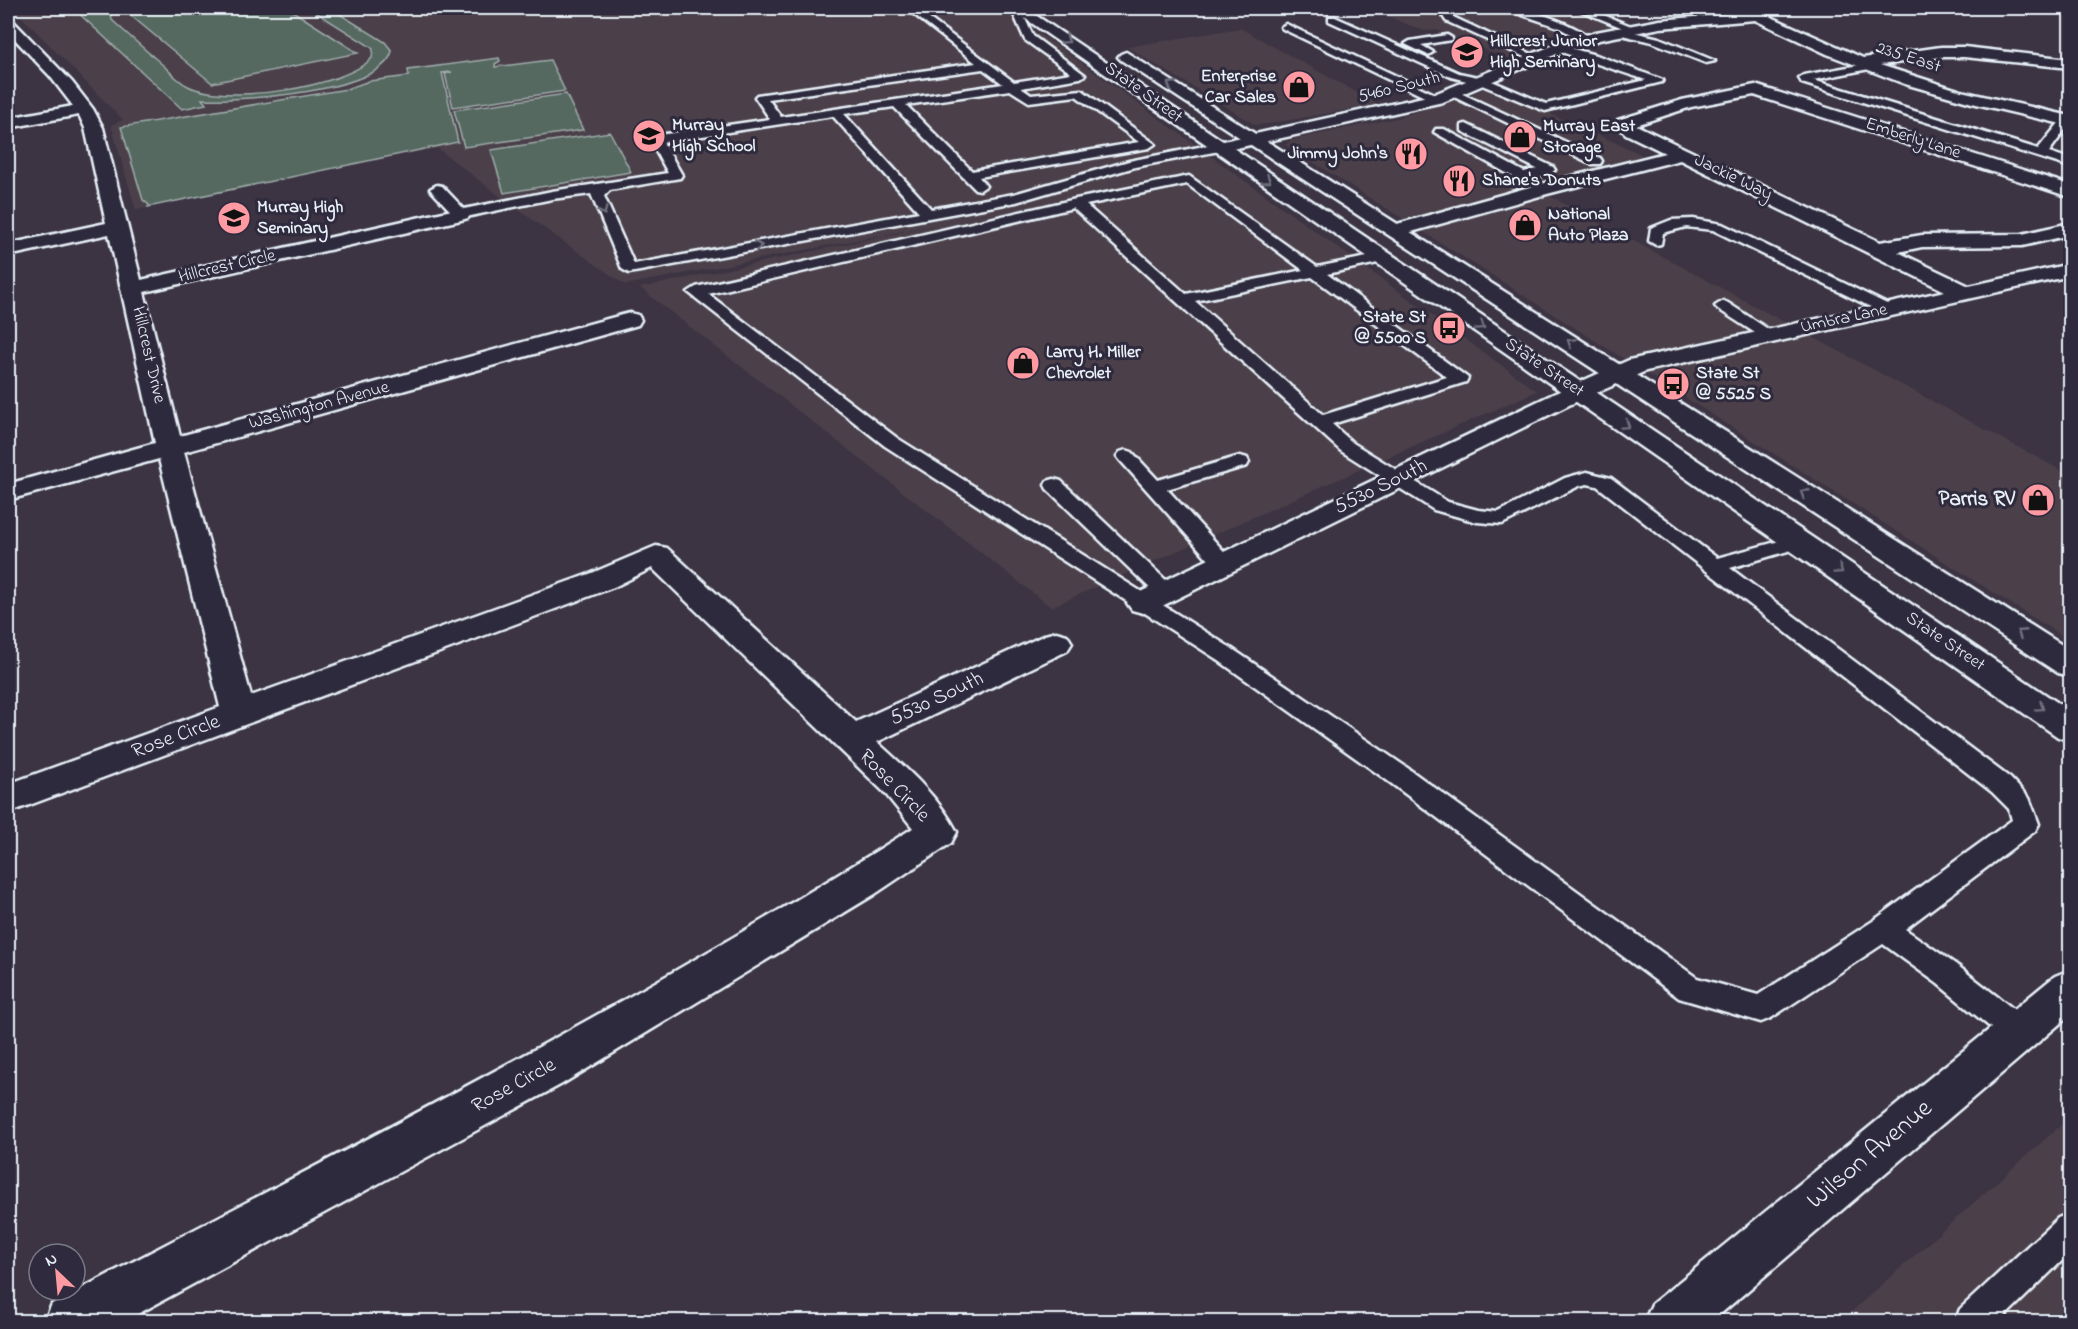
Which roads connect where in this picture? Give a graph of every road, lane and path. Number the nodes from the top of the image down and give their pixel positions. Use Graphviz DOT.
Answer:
graph roads {
  1 [pos="910,8"];
  2 [pos="1016,8"];
  3 [pos="1456,8"];
  4 [pos="1507,8"];
  5 [pos="1543,8"];
  6 [pos="1579,8"];
  7 [pos="1741,8"];
  8 [pos="1758,16"];
  9 [pos="1572,18"];
  10 [pos="1332,19"];
  11 [pos="8,24"];
  12 [pos="1286,27"];
  13 [pos="1619,31"];
  14 [pos="1588,32"];
  15 [pos="1447,38"];
  16 [pos="1113,48"];
  17 [pos="1559,48"];
  18 [pos="1535,58"];
  19 [pos="1710,61"];
  20 [pos="2070,63"];
  21 [pos="1866,64"];
  22 [pos="986,65"];
  23 [pos="1110,70"];
  24 [pos="1080,75"];
  25 [pos="1486,80"];
  26 [pos="1012,86"];
  27 [pos="1755,90"];
  28 [pos="1454,93"];
  29 [pos="1437,99"];
  30 [pos="897,103"];
  31 [pos="85,109"];
  32 [pos="836,112"];
  33 [pos="777,120"];
  34 [pos="2068,120"];
  35 [pos="8,123"];
  36 [pos="1467,128"];
  37 [pos="1440,132"];
  38 [pos="1256,139"];
  39 [pos="1219,147"];
  40 [pos="1684,154"];
  41 [pos="2041,154"];
  42 [pos="1596,161"];
  43 [pos="2070,163"];
  44 [pos="970,175"];
  45 [pos="604,188"];
  46 [pos="437,189"];
  47 [pos="2070,190"];
  48 [pos="996,201"];
  49 [pos="1076,202"];
  50 [pos="461,214"];
  51 [pos="928,214"];
  52 [pos="115,227"];
  53 [pos="2070,229"];
  54 [pos="1397,230"];
  55 [pos="1656,241"];
  56 [pos="1878,249"];
  57 [pos="8,250"];
  58 [pos="1382,258"];
  59 [pos="2070,270"];
  60 [pos="1313,273"];
  61 [pos="133,288"];
  62 [pos="1965,292"];
  63 [pos="1184,299"];
  64 [pos="1723,306"];
  65 [pos="1886,309"];
  66 [pos="630,320"];
  67 [pos="1769,335"];
  68 [pos="1620,374"];
  69 [pos="1578,392"];
  70 [pos="1320,422"];
  71 [pos="169,447"];
  72 [pos="1126,456"];
  73 [pos="1240,462"];
  74 [pos="1399,479"];
  75 [pos="1054,485"];
  76 [pos="1154,487"];
  77 [pos="8,492"];
  78 [pos="1798,542"];
  79 [pos="1224,564"];
  80 [pos="1714,566"];
  81 [pos="1155,597"];
  82 [pos="1056,642"];
  83 [pos="2070,665"];
  84 [pos="239,714"];
  85 [pos="2070,728"];
  86 [pos="850,740"];
  87 [pos="8,799"];
  88 [pos="1883,929"];
  89 [pos="2070,989"];
  90 [pos="2019,1032"];
  91 [pos="2070,1230"];
  92 [pos="1979,1320"];
  93 [pos="70,1322"];
  94 [pos="1670,1322"];
  1 -- 22 [label="lane"];
  2 -- 23 [label="street, State Street, one-way"];
  2 -- 24 [label="lane"];
  3 -- 18 [label="lane"];
  4 -- 14 [label="lane"];
  5 -- 9 [label="lane"];
  6 -- 13 [label="lane"];
  7 -- 8 [label="street, 235 East"];
  8 -- 13 [label="street, 5460 South"];
  8 -- 21 [label="street, 235 East"];
  10 -- 25 [label="lane"];
  11 -- 31 [label="street, Hillcrest Drive"];
  12 -- 29 [label="lane"];
  13 -- 14 [label="street, 5460 South"];
  13 -- 19 [label="lane"];
  14 -- 17 [label="street, 5460 South"];
  15 -- 25 [label="lane"];
  38 -- 16 [label="street, State Street, one-way"];
  17 -- 18 [label="street, 5460 South"];
  17 -- 25 [label="lane"];
  18 -- 25 [label="street, 5460 South"];
  20 -- 21 [label="street"];
  21 -- 34 [label="street, 235 East"];
  21 -- 41 [label="lane"];
  22 -- 26 [label="lane"];
  22 -- 33 [label="lane"];
  23 -- 24 [label="lane"];
  23 -- 39 [label="street, State Street"];
  24 -- 26 [label="lane"];
  25 -- 28 [label="street, 5460 South"];
  26 -- 30 [label="lane"];
  26 -- 44 [label="lane"];
  27 -- 40 [label="street, Jackie Way"];
  27 -- 47 [label="street, Emberly Lane"];
  28 -- 29 [label="street, 5460 South"];
  28 -- 42 [label="lane"];
  29 -- 38 [label="street, 5460 South"];
  30 -- 32 [label="lane"];
  30 -- 44 [label="lane"];
  31 -- 35 [label="street"];
  31 -- 52 [label="street, Hillcrest Drive"];
  32 -- 33 [label="lane"];
  32 -- 51 [label="lane"];
  33 -- 45 [label="lane"];
  34 -- 41 [label="lane"];
  36 -- 37 [label="lane"];
  38 -- 39 [label="street, 5460 South"];
  38 -- 54 [label="street, State Street"];
  39 -- 48 [label="lane"];
  39 -- 58 [label="street, State Street, one-way"];
  40 -- 54 [label="street"];
  40 -- 56 [label="street, Jackie Way"];
  41 -- 43 [label="lane"];
  44 -- 48 [label="lane"];
  45 -- 50 [label="lane"];
  45 -- 51 [label="lane, one-way"];
  46 -- 50 [label="lane"];
  48 -- 51 [label="lane"];
  49 -- 60 [label="lane"];
  49 -- 63 [label="lane"];
  49 -- 81 [label="lane"];
  50 -- 61 [label="street, Hillcrest Circle"];
  52 -- 57 [label="street"];
  52 -- 61 [label="street, Hillcrest Drive"];
  53 -- 56 [label="street"];
  68 -- 54 [label="street, State Street, one-way"];
  55 -- 65 [label="lane"];
  56 -- 62 [label="street, Jackie Way"];
  58 -- 60 [label="lane"];
  58 -- 69 [label="street, State Street, one-way"];
  59 -- 62 [label="street, Umbra Lane"];
  60 -- 63 [label="lane"];
  60 -- 70 [label="lane"];
  61 -- 71 [label="street, Hillcrest Drive"];
  62 -- 65 [label="street, Umbra Lane"];
  63 -- 70 [label="lane"];
  64 -- 67 [label="lane"];
  65 -- 67 [label="street, Umbra Lane"];
  66 -- 71 [label="street, Washington Avenue"];
  67 -- 68 [label="street, Umbra Lane"];
  68 -- 69 [label="street, 5530 South"];
  83 -- 68 [label="street, State Street, one-way"];
  69 -- 74 [label="street, 5530 South"];
  69 -- 78 [label="street, State Street, one-way"];
  70 -- 74 [label="lane"];
  71 -- 77 [label="street, Washington Avenue"];
  71 -- 84 [label="street, Hillcrest Drive"];
  72 -- 76 [label="lane"];
  73 -- 76 [label="lane"];
  74 -- 79 [label="street, 5530 South"];
  74 -- 80 [label="lane"];
  75 -- 81 [label="lane"];
  76 -- 79 [label="lane"];
  78 -- 80 [label="lane"];
  78 -- 85 [label="street, State Street, one-way"];
  79 -- 81 [label="street, 5530 South"];
  80 -- 88 [label="lane"];
  81 -- 88 [label="lane"];
  82 -- 86 [label="street, 5530 South"];
  84 -- 86 [label="street, Rose Circle"];
  84 -- 87 [label="street, Rose Circle"];
  86 -- 93 [label="street, Rose Circle"];
  88 -- 90 [label="lane"];
  89 -- 90 [label="street, Wilson Avenue"];
  90 -- 94 [label="street, Wilson Avenue"];
  91 -- 92 [label="lane"];
}
